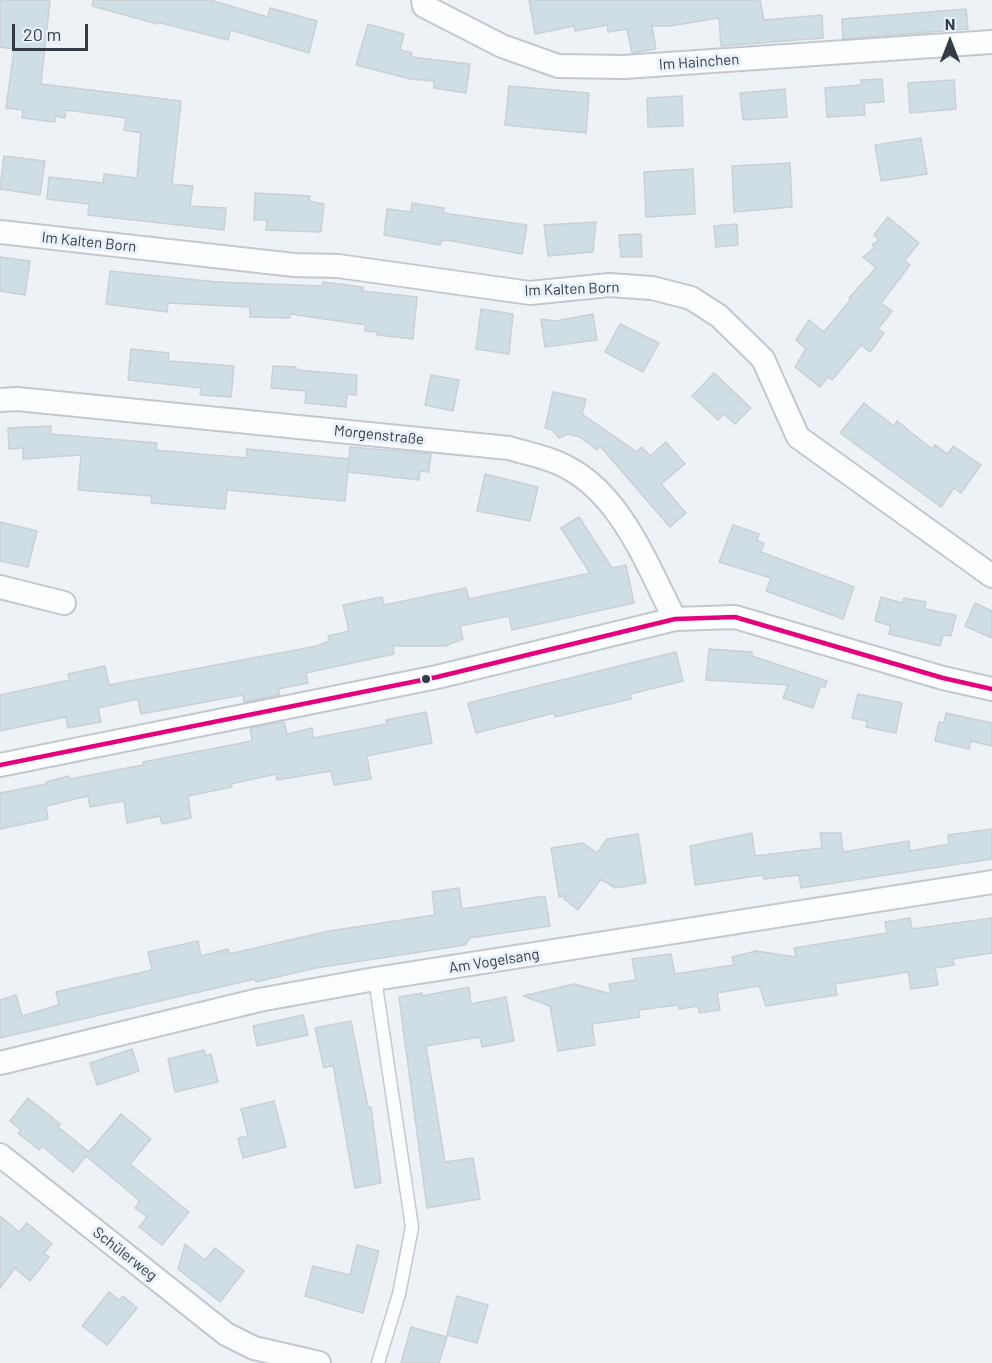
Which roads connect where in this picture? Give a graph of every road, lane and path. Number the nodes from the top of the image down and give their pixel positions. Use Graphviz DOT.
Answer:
graph roads {
  1 [pos="423,0"];
  2 [pos="992,42"];
  3 [pos="0,232"];
  4 [pos="0,400"];
  5 [pos="992,576"];
  6 [pos="0,587"];
  7 [pos="63,603"];
  8 [pos="675,619"];
  9 [pos="992,688"];
  10 [pos="0,765"];
  11 [pos="992,882"];
  12 [pos="375,979"];
  13 [pos="0,1063"];
  14 [pos="0,1155"];
  15 [pos="252,1356"];
  16 [pos="319,1363"];
  17 [pos="378,1363"];
  1 -- 2 [label="street, Im Hainchen"];
  3 -- 5 [label="street, Im Kalten Born"];
  4 -- 8 [label="street, Morgenstraße"];
  6 -- 7 [label="street"];
  8 -- 9 [label="street"];
  8 -- 10 [label="street"];
  11 -- 12 [label="street, Am Vogelsang"];
  12 -- 13 [label="street, Am Vogelsang"];
  12 -- 17 [label="lane"];
  14 -- 15 [label="street, Schülerweg"];
  15 -- 16 [label="street, Schülerweg"];
}
